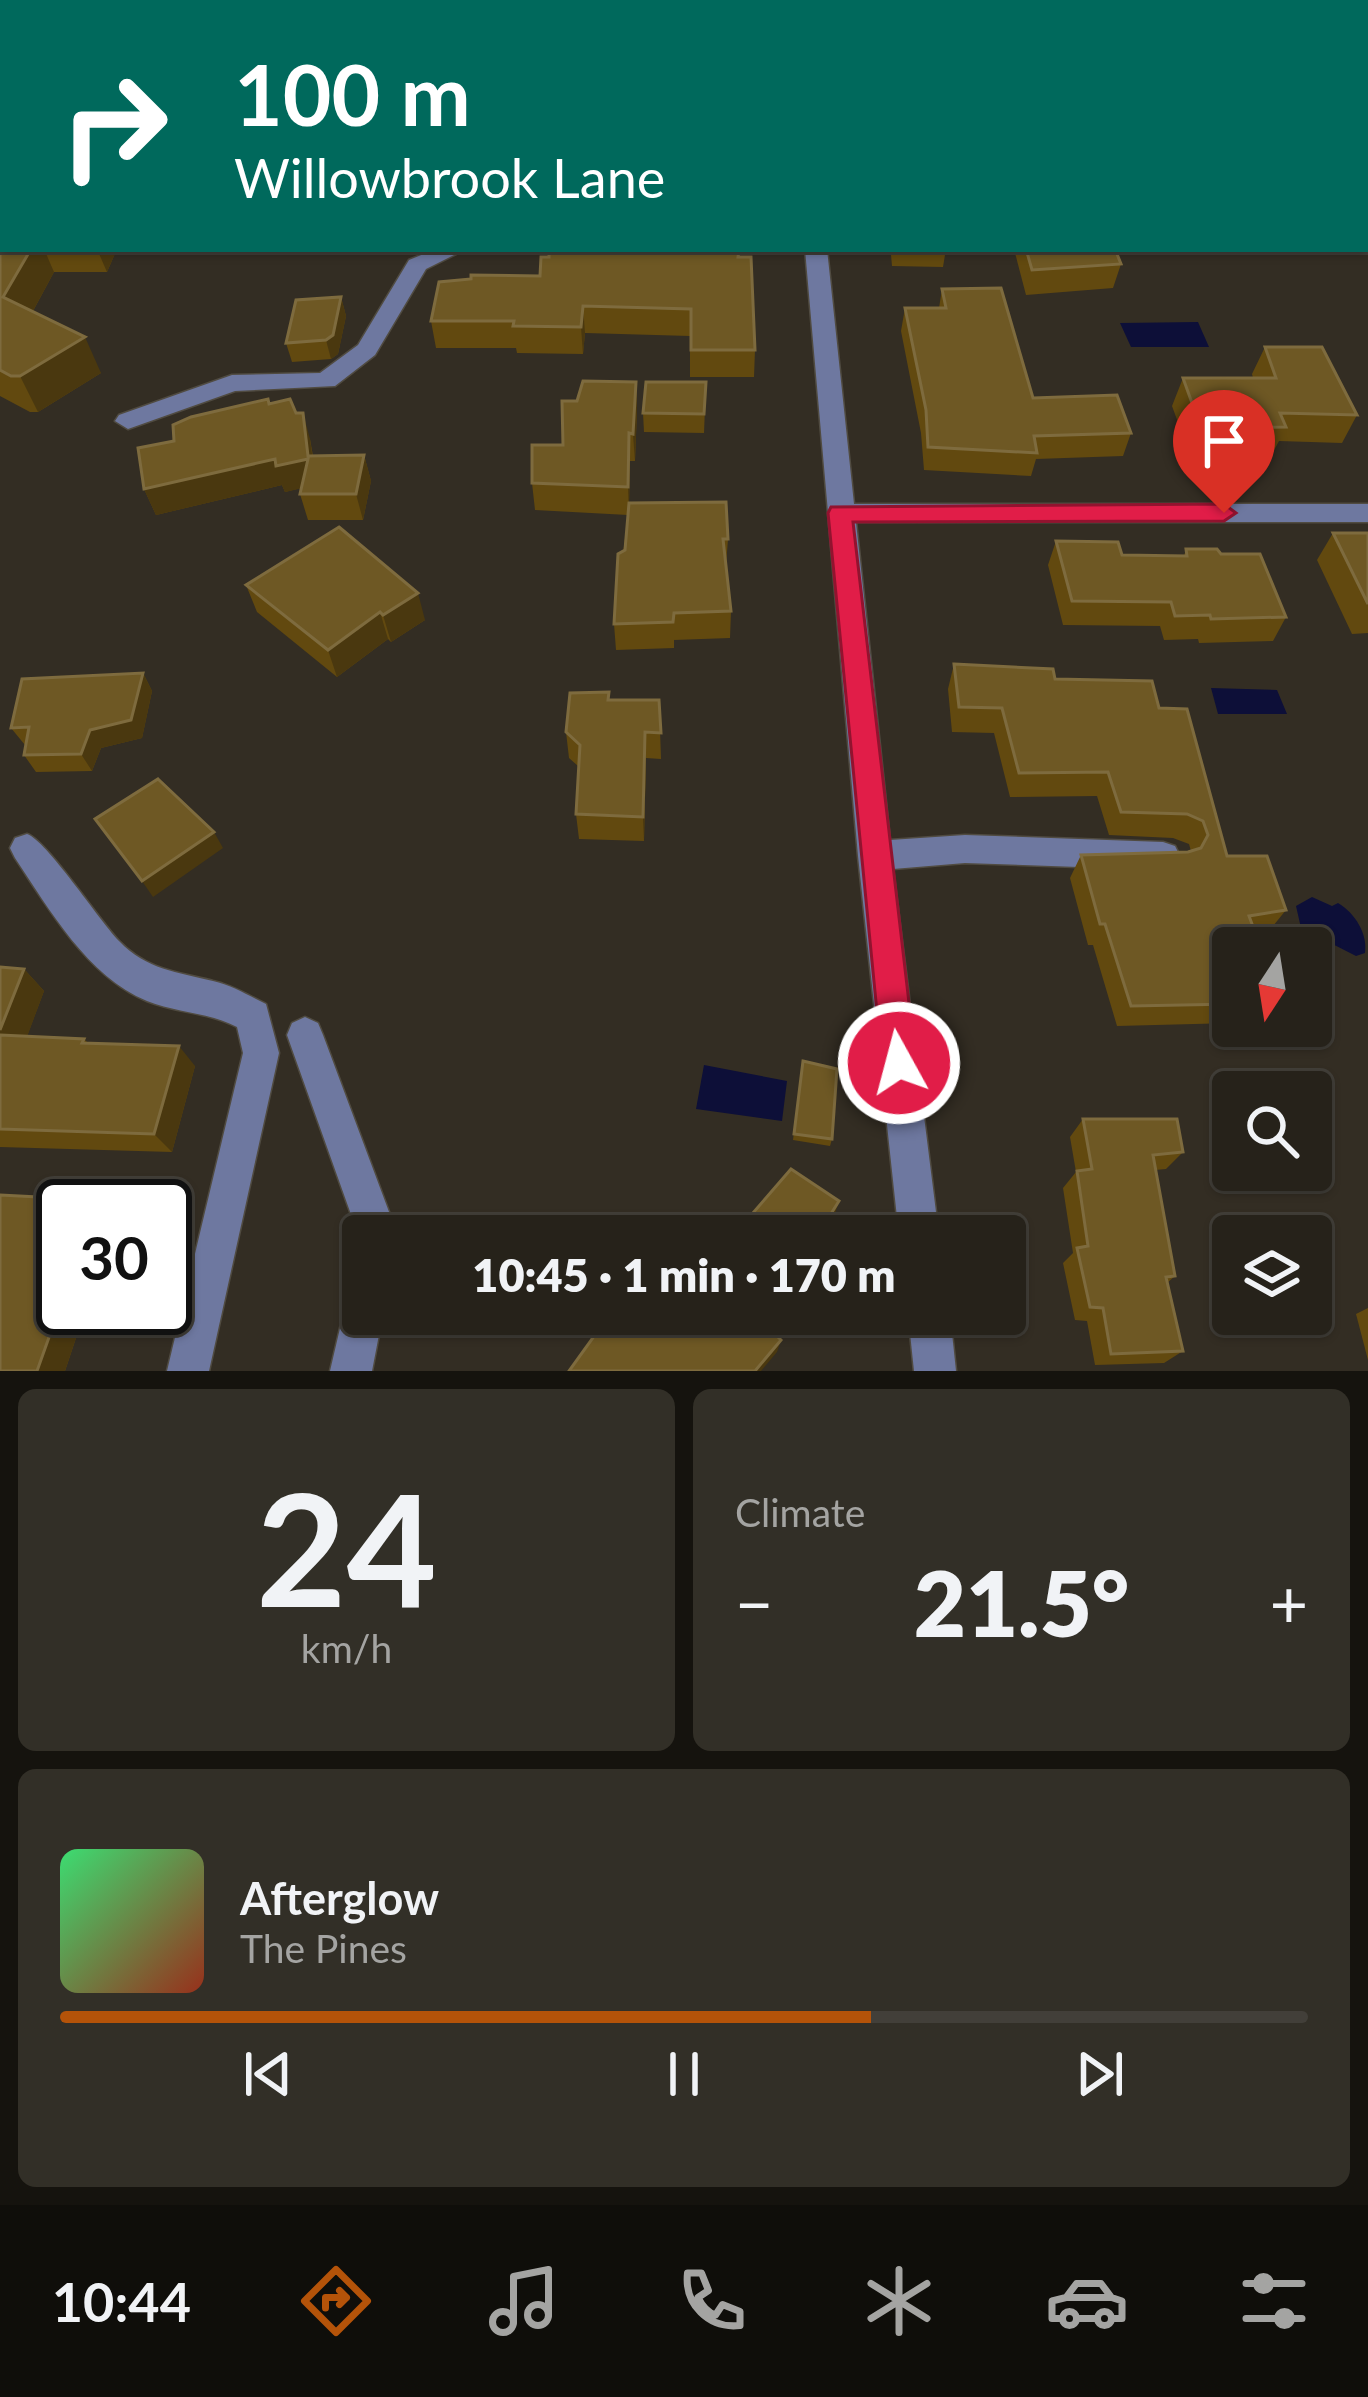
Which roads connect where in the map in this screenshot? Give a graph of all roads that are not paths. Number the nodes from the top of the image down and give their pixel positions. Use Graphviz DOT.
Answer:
graph roads {
  1 [pos="448,252"];
  2 [pos="816,252"];
  3 [pos="128,421"];
  4 [pos="840,513"];
  5 [pos="1368,513"];
  6 [pos="27,848"];
  7 [pos="875,856"];
  8 [pos="1173,856"];
  9 [pos="305,1035"];
  10 [pos="370,1215"];
  11 [pos="918,1215"];
  12 [pos="358,1335"];
  13 [pos="931,1335"];
  14 [pos="188,1371"];
  15 [pos="350,1371"];
  16 [pos="935,1371"];
  1 -- 3 [label="street"];
  2 -- 4 [label="street"];
  4 -- 5 [label="street"];
  4 -- 7 [label="street"];
  6 -- 14 [label="street"];
  7 -- 8 [label="street"];
  7 -- 11 [label="street"];
  9 -- 10 [label="street"];
  12 -- 15 [label="street"];
  13 -- 16 [label="street"];
}
